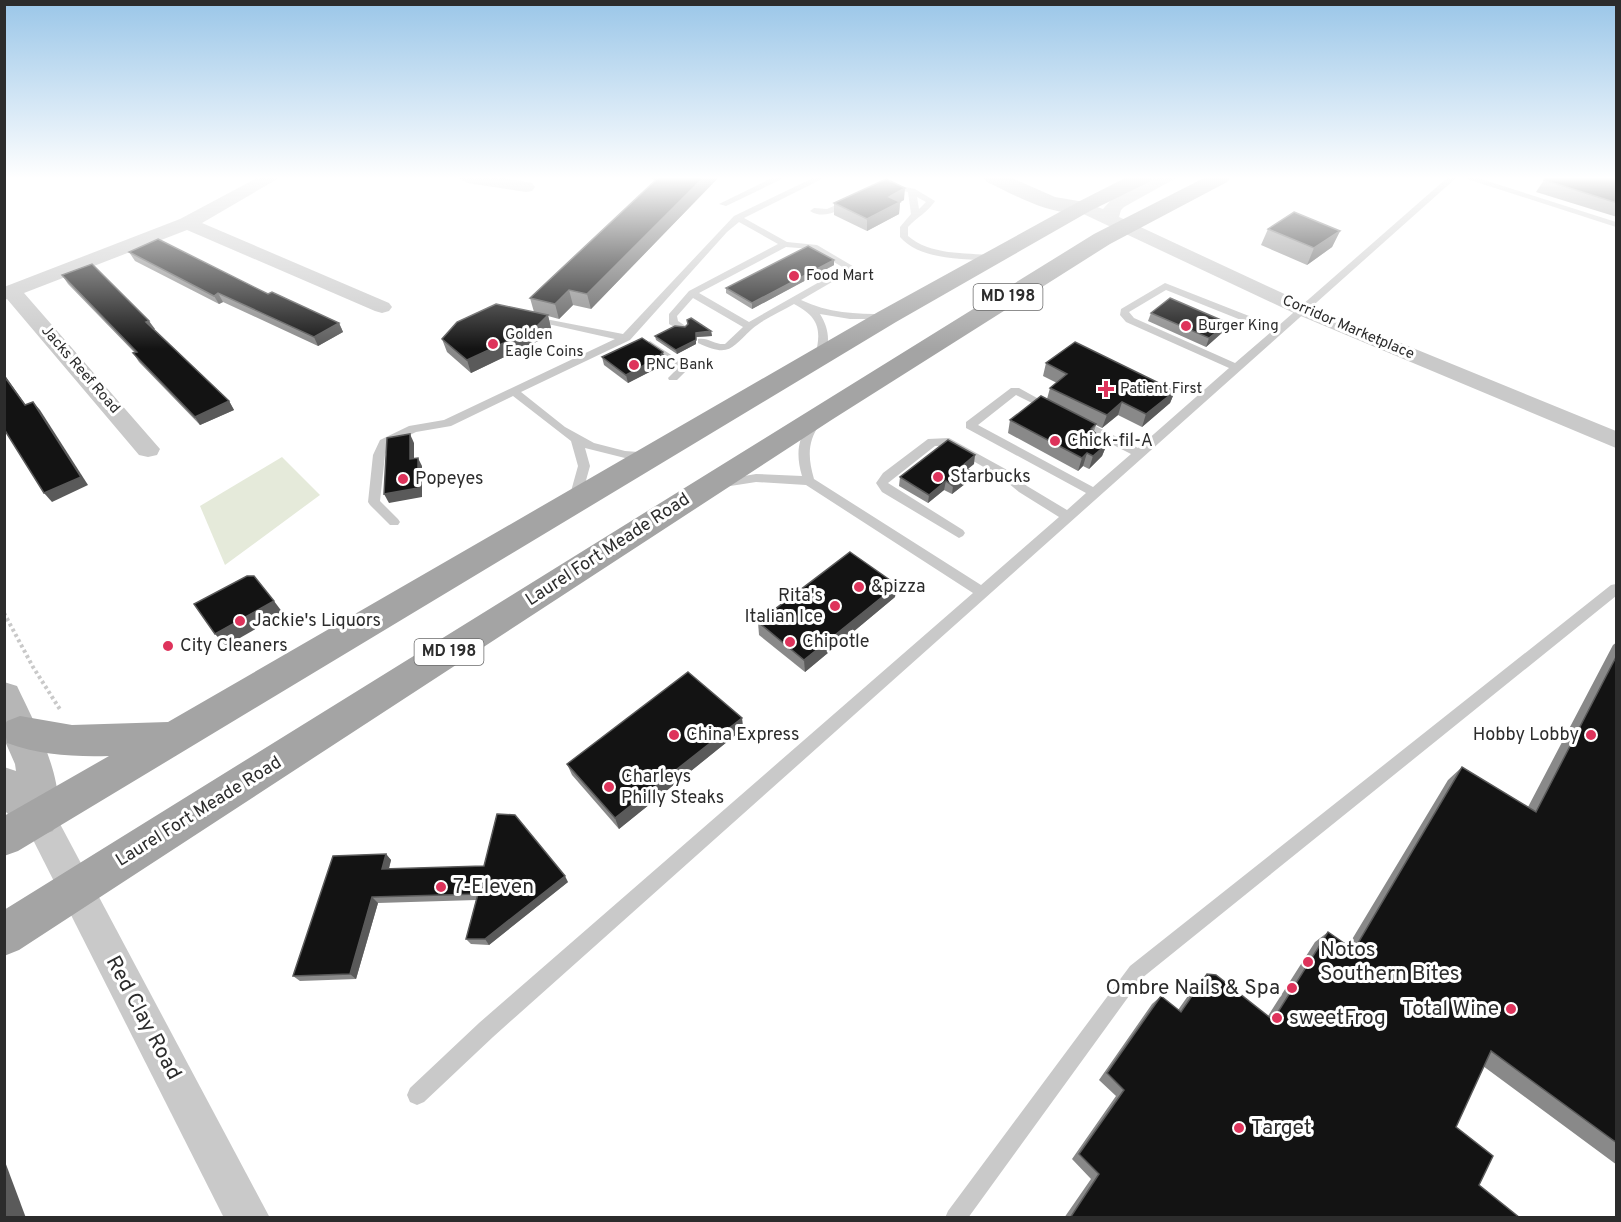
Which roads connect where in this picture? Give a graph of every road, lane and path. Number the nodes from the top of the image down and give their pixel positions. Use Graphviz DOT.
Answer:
graph roads {
  1 [pos="158,235"];
  2 [pos="213,235"];
  3 [pos="719,235"];
  4 [pos="768,235"];
  5 [pos="904,235"];
  6 [pos="1033,235"];
  7 [pos="1106,235"];
  8 [pos="1143,235"];
  9 [pos="1388,235"];
  10 [pos="785,244"];
  11 [pos="992,258"];
  12 [pos="8,293"];
  13 [pos="692,293"];
  14 [pos="795,301"];
  15 [pos="381,307"];
  16 [pos="812,310"];
  17 [pos="1303,310"];
  18 [pos="527,316"];
  19 [pos="887,317"];
  20 [pos="749,326"];
  21 [pos="682,327"];
  22 [pos="1279,331"];
  23 [pos="625,338"];
  24 [pos="702,341"];
  25 [pos="820,356"];
  26 [pos="1237,368"];
  27 [pos="673,378"];
  28 [pos="515,392"];
  29 [pos="823,413"];
  30 [pos="1617,440"];
  31 [pos="577,441"];
  32 [pos="148,449"];
  33 [pos="1140,454"];
  34 [pos="654,456"];
  35 [pos="809,481"];
  36 [pos="705,488"];
  37 [pos="1095,494"];
  38 [pos="574,502"];
  39 [pos="1069,517"];
  40 [pos="394,522"];
  41 [pos="959,533"];
  42 [pos="1617,589"];
  43 [pos="982,592"];
  44 [pos="4,613"];
  45 [pos="4,697"];
  46 [pos="67,719"];
  47 [pos="20,732"];
  48 [pos="174,738"];
  49 [pos="4,784"];
  50 [pos="39,819"];
  51 [pos="4,838"];
  52 [pos="76,890"];
  53 [pos="4,935"];
  54 [pos="417,1095"];
  55 [pos="248,1218"];
  56 [pos="956,1218"];
  1 -- 12 [label="street"];
  2 -- 15 [label="street"];
  3 -- 23 [label="lane"];
  4 -- 10 [label="lane"];
  5 -- 11 [label="lane"];
  6 -- 11 [label="main road, MD 198"];
  7 -- 29 [label="main road, Laurel Fort Meade Road / MD 198"];
  8 -- 17 [label="street, Corridor Marketplace"];
  9 -- 17 [label="lane"];
  10 -- 13 [label="lane"];
  10 -- 14 [label="lane"];
  11 -- 19 [label="main road, MD 198"];
  12 -- 32 [label="street, Jacks Reef Road"];
  13 -- 20 [label="lane"];
  13 -- 21 [label="lane"];
  14 -- 16 [label="lane"];
  14 -- 20 [label="lane"];
  16 -- 19 [label="lane"];
  16 -- 25 [label="lane"];
  17 -- 22 [label="lane"];
  17 -- 30 [label="street, Corridor Marketplace"];
  18 -- 23 [label="lane"];
  19 -- 25 [label="main road, MD 198"];
  20 -- 24 [label="lane"];
  22 -- 26 [label="lane"];
  22 -- 26 [label="lane"];
  23 -- 27 [label="lane"];
  23 -- 28 [label="lane"];
  25 -- 34 [label="main road, MD 198"];
  26 -- 33 [label="lane"];
  28 -- 31 [label="lane"];
  28 -- 40 [label="lane"];
  29 -- 35 [label="lane"];
  29 -- 36 [label="main road, Laurel Fort Meade Road / MD 198"];
  31 -- 34 [label="lane"];
  31 -- 38 [label="lane"];
  33 -- 37 [label="lane"];
  33 -- 37 [label="lane"];
  34 -- 38 [label="main road, MD 198"];
  35 -- 36 [label="lane"];
  35 -- 43 [label="lane"];
  36 -- 52 [label="main road, Laurel Fort Meade Road / MD 198"];
  37 -- 39 [label="lane"];
  38 -- 48 [label="main road, MD 198"];
  39 -- 41 [label="lane"];
  39 -- 43 [label="lane"];
  42 -- 56 [label="lane"];
  43 -- 54 [label="lane"];
  44 -- 46 [label="path"];
  45 -- 47 [label="street"];
  47 -- 48 [label="main road"];
  47 -- 50 [label="street"];
  48 -- 50 [label="main road, MD 198"];
  49 -- 50 [label="street"];
  50 -- 51 [label="main road, MD 198"];
  50 -- 52 [label="street, Red Clay Road"];
  52 -- 53 [label="main road, Laurel Fort Meade Road / MD 198"];
  52 -- 55 [label="street, Red Clay Road"];
}
